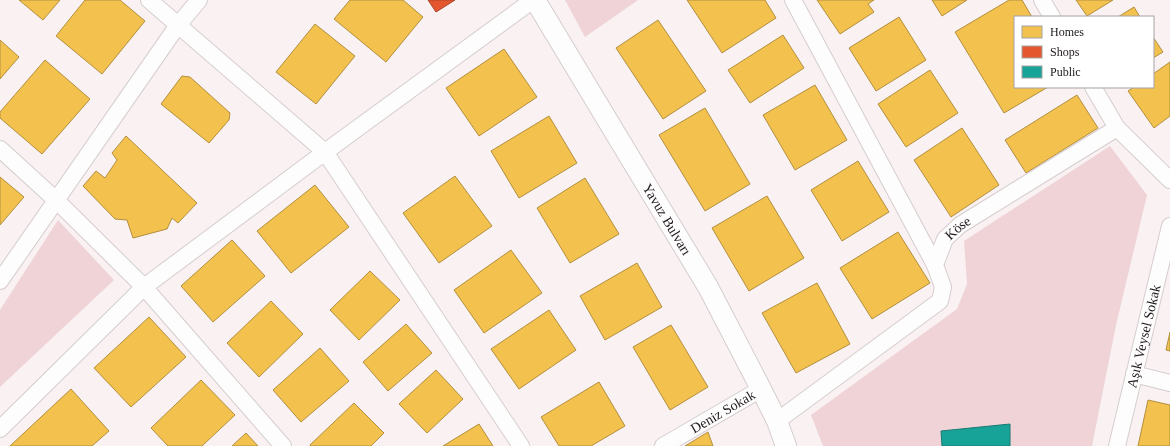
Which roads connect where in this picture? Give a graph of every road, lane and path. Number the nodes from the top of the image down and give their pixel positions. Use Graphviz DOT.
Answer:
graph roads {
  1 [pos="149,0"];
  2 [pos="199,0"];
  3 [pos="534,0"];
  4 [pos="793,0"];
  5 [pos="1042,0"];
  6 [pos="1051,16"];
  7 [pos="178,25"];
  8 [pos="1094,88"];
  9 [pos="1118,128"];
  10 [pos="0,149"];
  11 [pos="325,152"];
  12 [pos="1170,180"];
  13 [pos="56,200"];
  14 [pos="1170,226"];
  15 [pos="935,265"];
  16 [pos="0,281"];
  17 [pos="144,288"];
  18 [pos="1134,374"];
  19 [pos="1170,383"];
  20 [pos="761,389"];
  21 [pos="777,421"];
  22 [pos="0,429"];
  23 [pos="283,446"];
  24 [pos="521,446"];
  25 [pos="662,446"];
  26 [pos="786,446"];
  27 [pos="1117,446"];
  1 -- 7 [label="street"];
  2 -- 7 [label="street"];
  3 -- 11 [label="street"];
  3 -- 20 [label="street, Yavuz Bulvarı"];
  4 -- 15 [label="street"];
  5 -- 6 [label="street"];
  7 -- 11 [label="street"];
  7 -- 13 [label="street"];
  8 -- 9 [label="street"];
  9 -- 12 [label="street"];
  9 -- 15 [label="street, Köse"];
  10 -- 13 [label="street"];
  11 -- 17 [label="street"];
  11 -- 24 [label="street"];
  13 -- 16 [label="street"];
  13 -- 17 [label="street"];
  14 -- 18 [label="street, Aşık Veysel Sokak"];
  15 -- 21 [label="street"];
  17 -- 22 [label="street"];
  17 -- 23 [label="street"];
  18 -- 19 [label="street"];
  18 -- 27 [label="street, Aşık Veysel Sokak"];
  20 -- 21 [label="street, Yavuz Bulvarı"];
  20 -- 25 [label="street, Deniz Sokak"];
  21 -- 26 [label="street, Yavuz Bulvarı"];
}
